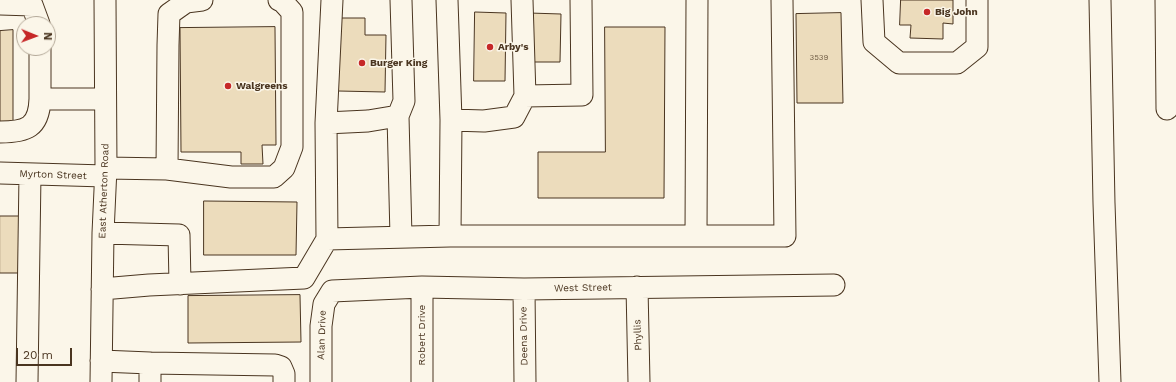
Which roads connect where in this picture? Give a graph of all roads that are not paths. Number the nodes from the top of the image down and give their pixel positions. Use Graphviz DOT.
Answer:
graph roads {
  1 [pos="105,0"];
  2 [pos="202,0"];
  3 [pos="332,0"];
  4 [pos="401,0"];
  5 [pos="447,0"];
  6 [pos="522,0"];
  7 [pos="581,0"];
  8 [pos="697,0"];
  9 [pos="782,0"];
  10 [pos="872,0"];
  11 [pos="977,0"];
  12 [pos="1100,0"];
  13 [pos="1166,0"];
  14 [pos="0,4"];
  15 [pos="285,6"];
  16 [pos="36,16"];
  17 [pos="40,56"];
  18 [pos="525,96"];
  19 [pos="40,99"];
  20 [pos="106,99"];
  21 [pos="1167,109"];
  22 [pos="398,116"];
  23 [pos="451,120"];
  24 [pos="326,123"];
  25 [pos="0,132"];
  26 [pos="167,169"];
  27 [pos="106,172"];
  28 [pos="0,173"];
  29 [pos="30,174"];
  30 [pos="102,233"];
  31 [pos="696,235"];
  32 [pos="450,236"];
  33 [pos="400,237"];
  34 [pos="327,239"];
  35 [pos="180,284"];
  36 [pos="834,285"];
  37 [pos="422,287"];
  38 [pos="637,287"];
  39 [pos="102,289"];
  40 [pos="524,289"];
  41 [pos="332,291"];
  42 [pos="101,361"];
  43 [pos="150,372"];
  44 [pos="27,382"];
  45 [pos="101,382"];
  46 [pos="284,382"];
  47 [pos="321,382"];
  48 [pos="422,382"];
  49 [pos="525,382"];
  50 [pos="639,382"];
  51 [pos="1110,382"];
  1 -- 20 [label="street, East Atherton Road"];
  2 -- 26 [label="street"];
  3 -- 24 [label="street"];
  4 -- 22 [label="street"];
  5 -- 23 [label="street"];
  6 -- 18 [label="street"];
  7 -- 18 [label="street"];
  8 -- 31 [label="street"];
  9 -- 31 [label="street"];
  10 -- 11 [label="street"];
  12 -- 51 [label="street"];
  13 -- 21 [label="street"];
  14 -- 16 [label="street"];
  15 -- 26 [label="street, Myrton Street"];
  17 -- 19 [label="street"];
  18 -- 23 [label="street"];
  19 -- 20 [label="street"];
  19 -- 25 [label="street"];
  20 -- 27 [label="street, East Atherton Road"];
  22 -- 24 [label="street"];
  22 -- 33 [label="street"];
  23 -- 32 [label="street"];
  24 -- 34 [label="street"];
  26 -- 27 [label="street, Myrton Street"];
  27 -- 29 [label="street, Myrton Street"];
  27 -- 30 [label="street, East Atherton Road"];
  28 -- 29 [label="street, Myrton Street"];
  29 -- 44 [label="street"];
  30 -- 35 [label="street"];
  30 -- 39 [label="street, East Atherton Road"];
  31 -- 32 [label="street"];
  32 -- 33 [label="street"];
  33 -- 34 [label="street"];
  34 -- 35 [label="street"];
  35 -- 39 [label="street"];
  36 -- 38 [label="street, West Street"];
  37 -- 40 [label="street, West Street"];
  37 -- 41 [label="street, West Street"];
  37 -- 48 [label="street, Robert Drive"];
  38 -- 40 [label="street, West Street"];
  38 -- 50 [label="street, Phyllis"];
  39 -- 42 [label="street, East Atherton Road"];
  40 -- 49 [label="street, Deena Drive"];
  41 -- 47 [label="street, Alan Drive"];
  42 -- 43 [label="street"];
  42 -- 45 [label="street, East Atherton Road"];
  43 -- 46 [label="street"];
}
